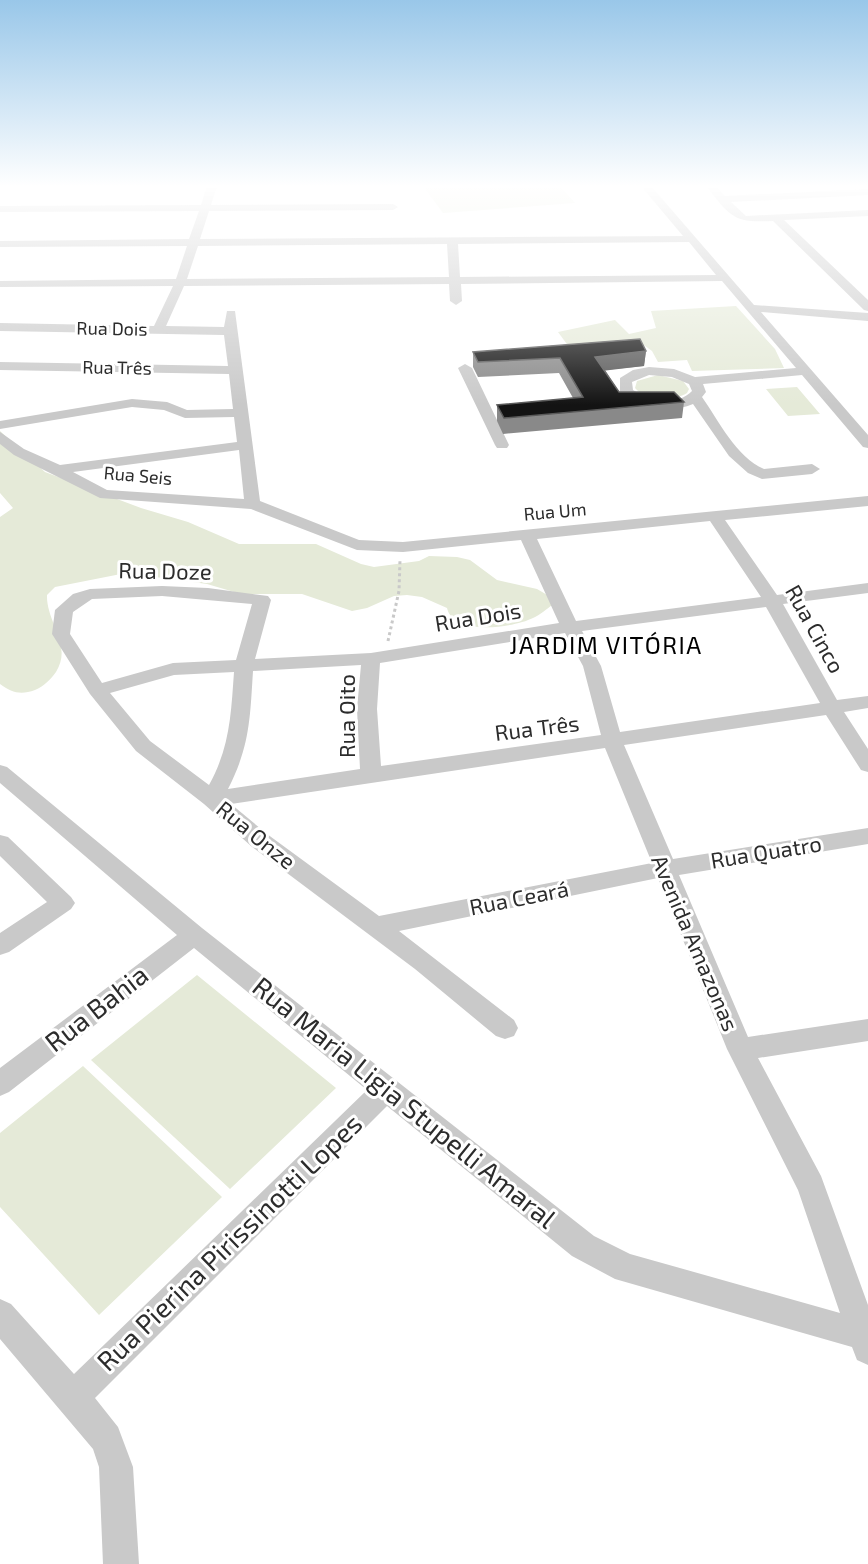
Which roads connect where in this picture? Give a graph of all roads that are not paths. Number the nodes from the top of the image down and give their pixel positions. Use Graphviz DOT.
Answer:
graph roads {
  1 [pos="188,259"];
  2 [pos="454,259"];
  3 [pos="707,259"];
  4 [pos="818,259"];
  5 [pos="725,278"];
  6 [pos="456,281"];
  7 [pos="180,283"];
  8 [pos="0,284"];
  9 [pos="456,301"];
  10 [pos="753,308"];
  11 [pos="868,308"];
  12 [pos="231,314"];
  13 [pos="868,317"];
  14 [pos="0,327"];
  15 [pos="158,330"];
  16 [pos="230,331"];
  17 [pos="0,366"];
  18 [pos="465,368"];
  19 [pos="235,370"];
  20 [pos="807,371"];
  21 [pos="693,381"];
  22 [pos="695,397"];
  23 [pos="241,413"];
  24 [pos="0,425"];
  25 [pos="0,436"];
  26 [pos="868,444"];
  27 [pos="245,445"];
  28 [pos="502,445"];
  29 [pos="812,469"];
  30 [pos="56,470"];
  31 [pos="868,501"];
  32 [pos="253,504"];
  33 [pos="716,518"];
  34 [pos="527,535"];
  35 [pos="868,588"];
  36 [pos="771,599"];
  37 [pos="70,603"];
  38 [pos="571,627"];
  39 [pos="378,658"];
  40 [pos="244,667"];
  41 [pos="97,690"];
  42 [pos="868,702"];
  43 [pos="832,708"];
  44 [pos="612,742"];
  45 [pos="868,765"];
  46 [pos="0,772"];
  47 [pos="371,773"];
  48 [pos="212,799"];
  49 [pos="868,836"];
  50 [pos="0,843"];
  51 [pos="663,869"];
  52 [pos="375,926"];
  53 [pos="194,934"];
  54 [pos="0,945"];
  55 [pos="505,1028"];
  56 [pos="868,1030"];
  57 [pos="740,1049"];
  58 [pos="0,1084"];
  59 [pos="387,1089"];
  60 [pos="0,1315"];
  61 [pos="866,1338"];
  62 [pos="74,1396"];
  63 [pos="121,1553"];
  1 -- 7 [label="street"];
  2 -- 6 [label="street"];
  3 -- 5 [label="street"];
  4 -- 11 [label="street"];
  5 -- 6 [label="street"];
  5 -- 10 [label="street"];
  6 -- 7 [label="street"];
  6 -- 9 [label="street"];
  7 -- 8 [label="street"];
  7 -- 15 [label="street"];
  10 -- 13 [label="street"];
  10 -- 20 [label="street"];
  12 -- 16 [label="street"];
  14 -- 15 [label="street, Rua Dois"];
  15 -- 16 [label="street, Rua Dois"];
  16 -- 19 [label="street"];
  17 -- 19 [label="street, Rua Três"];
  18 -- 28 [label="street"];
  19 -- 23 [label="street"];
  20 -- 21 [label="street"];
  20 -- 26 [label="street"];
  21 -- 22 [label="street"];
  21 -- 22 [label="street"];
  22 -- 29 [label="street"];
  23 -- 24 [label="street"];
  23 -- 27 [label="street"];
  25 -- 30 [label="street, Rua Seis"];
  27 -- 30 [label="street"];
  27 -- 32 [label="street"];
  30 -- 32 [label="street, Rua Seis"];
  31 -- 33 [label="street, Rua Um"];
  32 -- 34 [label="street, Rua Um"];
  33 -- 34 [label="street, Rua Um"];
  33 -- 36 [label="street, Rua Cinco"];
  34 -- 38 [label="street, Avenida Amazonas"];
  35 -- 36 [label="street, Rua Dois"];
  36 -- 38 [label="street, Rua Dois"];
  36 -- 43 [label="street, Rua Cinco"];
  37 -- 40 [label="street, Rua Doze"];
  37 -- 41 [label="street, Rua Onze"];
  38 -- 39 [label="street, Rua Dois"];
  38 -- 44 [label="street, Avenida Amazonas"];
  39 -- 40 [label="street, Rua Dois"];
  39 -- 47 [label="street, Rua Oito"];
  40 -- 41 [label="street, Rua Dois"];
  40 -- 48 [label="street"];
  41 -- 48 [label="street, Rua Onze"];
  42 -- 43 [label="street, Rua Três"];
  43 -- 44 [label="street, Rua Três"];
  43 -- 45 [label="street, Rua Cinco"];
  44 -- 47 [label="street, Rua Três"];
  44 -- 51 [label="street, Avenida Amazonas"];
  46 -- 53 [label="street, Rua Maria Ligia Stupelli Amaral"];
  47 -- 48 [label="street, Rua Três"];
  48 -- 52 [label="street, Rua Onze"];
  49 -- 51 [label="street, Rua Quatro"];
  50 -- 54 [label="street"];
  51 -- 52 [label="street, Rua Ceará"];
  51 -- 57 [label="street, Avenida Amazonas"];
  52 -- 55 [label="street, Rua Onze"];
  53 -- 58 [label="street, Rua Bahia"];
  53 -- 59 [label="street, Rua Maria Ligia Stupelli Amaral"];
  56 -- 57 [label="street"];
  57 -- 61 [label="street, Avenida Amazonas"];
  59 -- 61 [label="street, Rua Maria Ligia Stupelli Amaral"];
  59 -- 62 [label="street, Rua Pierina Pirissinotti Lopes"];
  60 -- 62 [label="street"];
  62 -- 63 [label="street"];
}
